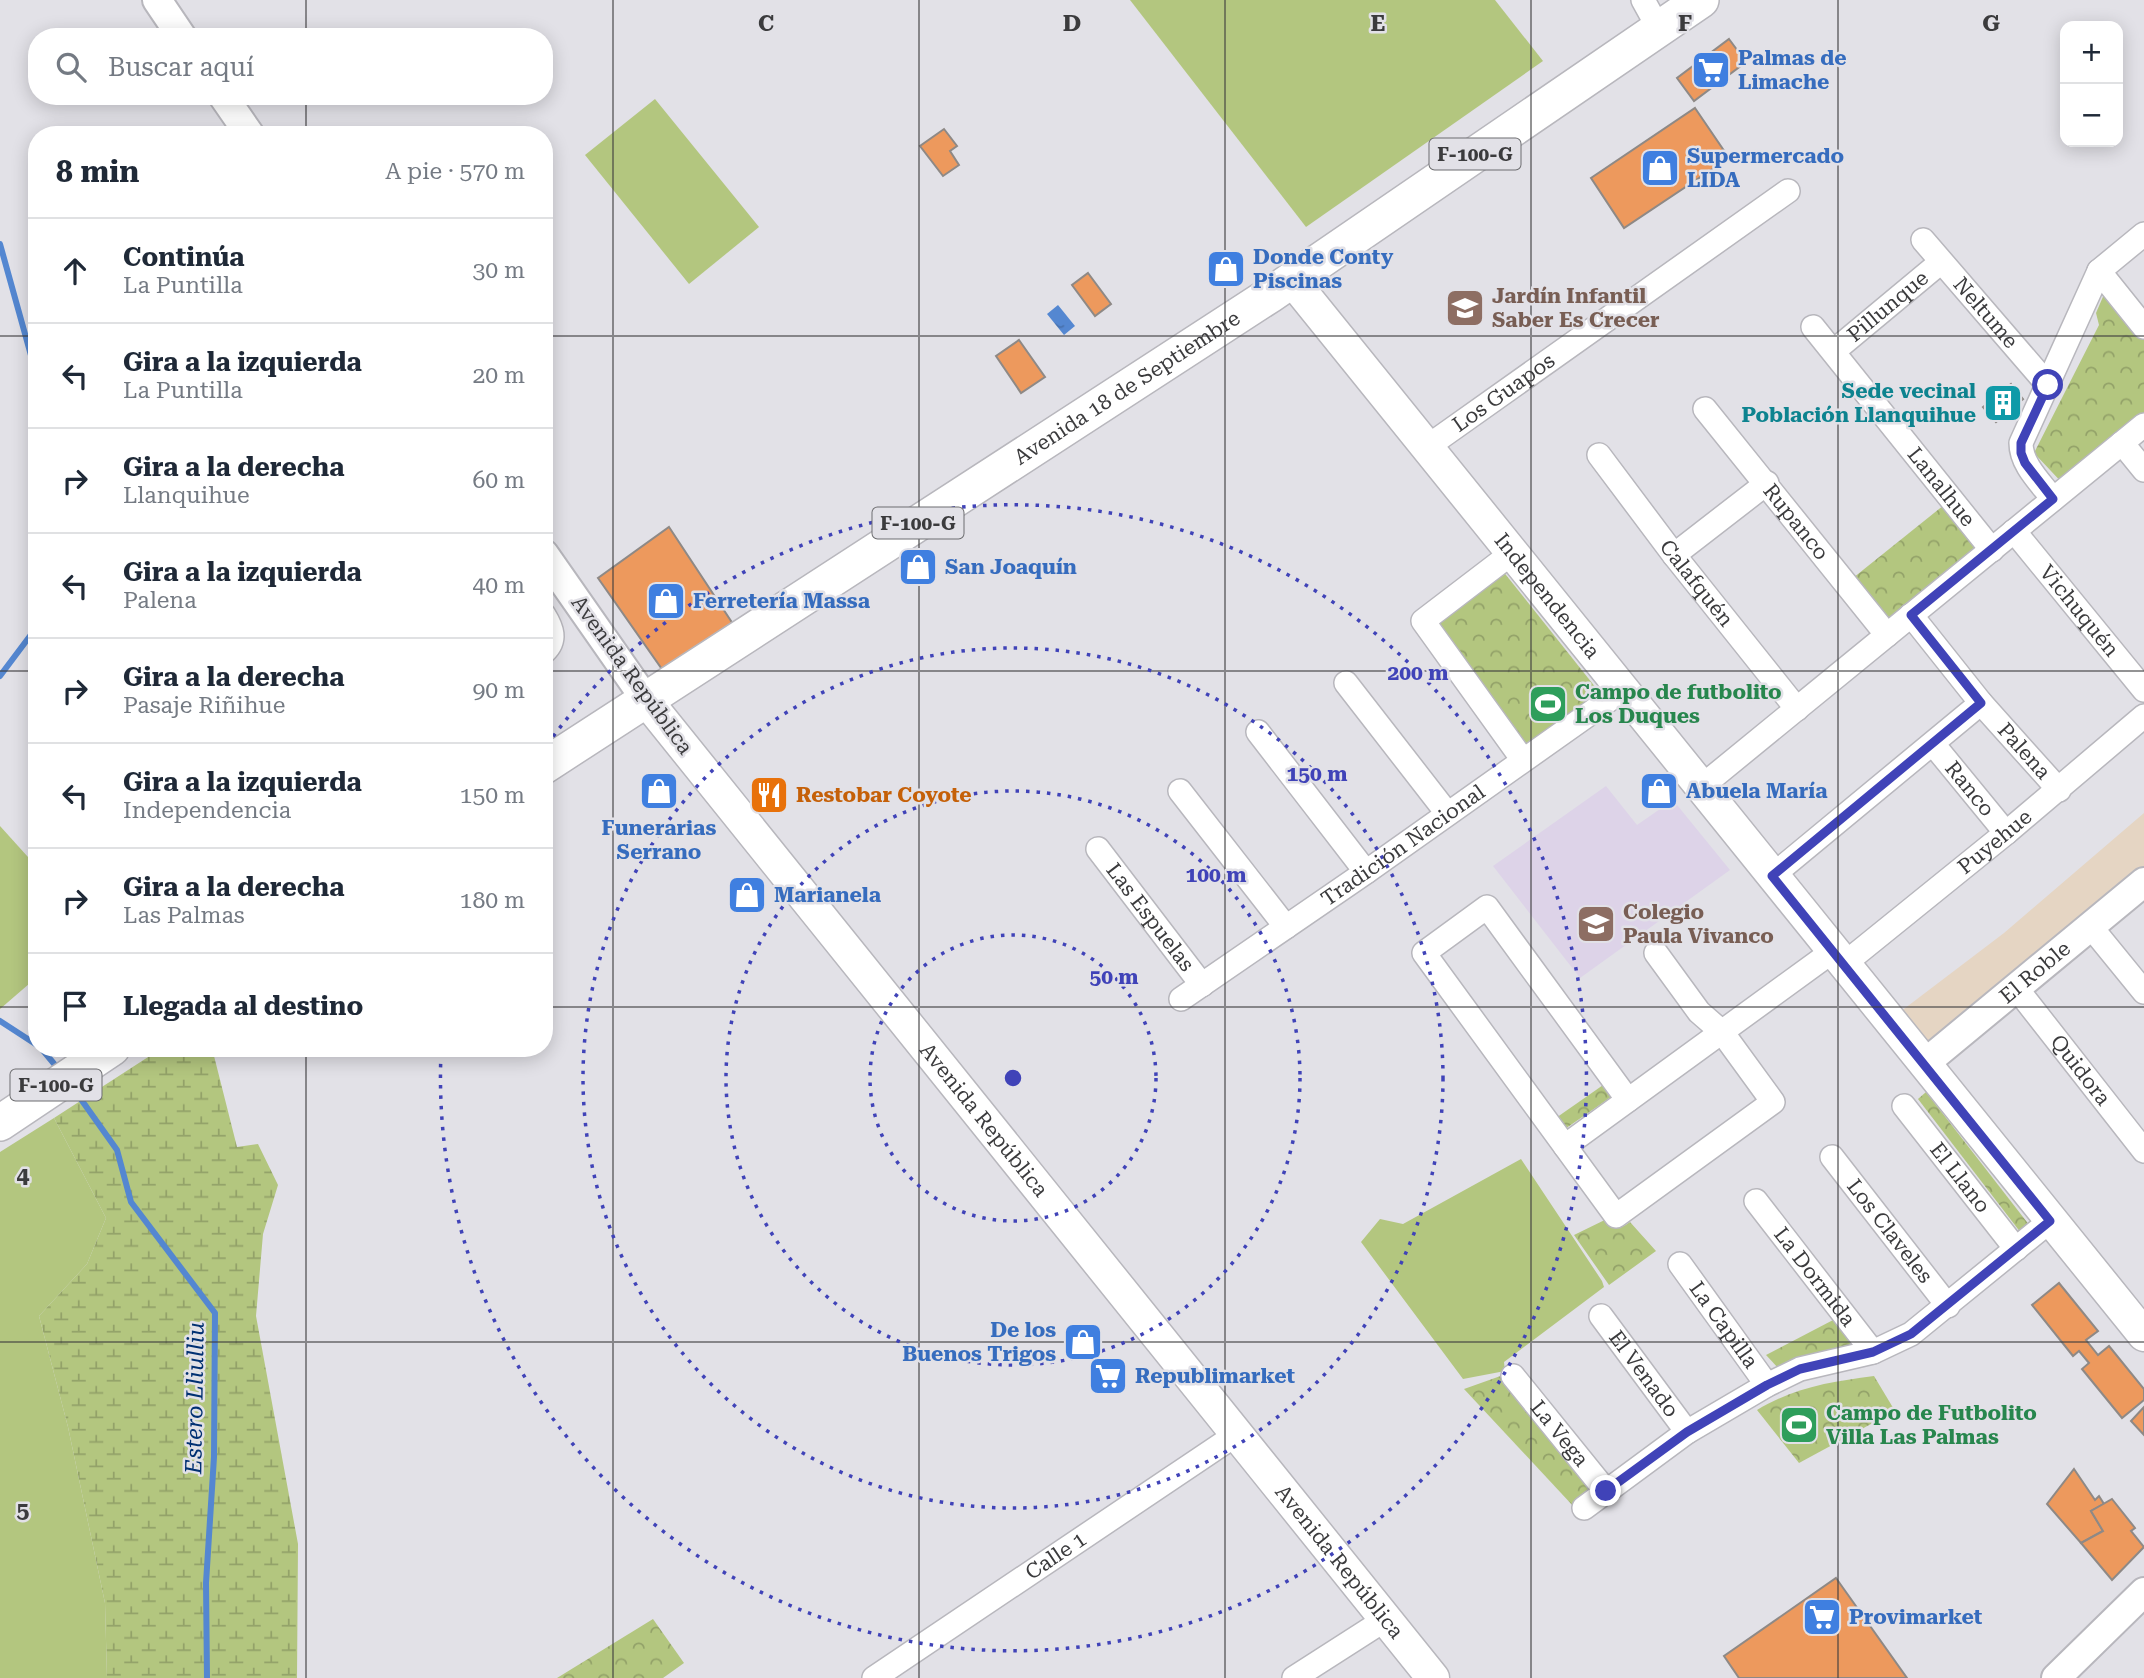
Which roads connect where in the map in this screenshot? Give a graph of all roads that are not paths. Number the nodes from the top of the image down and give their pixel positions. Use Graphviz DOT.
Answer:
graph roads {
  1 [pos="157,0"];
  2 [pos="1669,9"];
  3 [pos="176,28"];
  4 [pos="229,105"];
  5 [pos="244,126"];
  6 [pos="1788,191"];
  7 [pos="2144,234"];
  8 [pos="1923,240"];
  9 [pos="1941,262"];
  10 [pos="2099,271"];
  11 [pos="1292,280"];
  12 [pos="1813,327"];
  13 [pos="2144,327"];
  14 [pos="1834,351"];
  15 [pos="2048,385"];
  16 [pos="1705,409"];
  17 [pos="2144,425"];
  18 [pos="2122,443"];
  19 [pos="1427,447"];
  20 [pos="1599,455"];
  21 [pos="2144,470"];
  22 [pos="1767,483"];
  23 [pos="2053,499"];
  24 [pos="2014,531"];
  25 [pos="1992,550"];
  26 [pos="1512,553"];
  27 [pos="1674,555"];
  28 [pos="553,567"];
  29 [pos="1911,615"];
  30 [pos="1887,635"];
  31 [pos="1346,682"];
  32 [pos="1623,690"];
  33 [pos="2144,690"];
  34 [pos="646,700"];
  35 [pos="1981,703"];
  36 [pos="1797,709"];
  37 [pos="2144,716"];
  38 [pos="1258,732"];
  39 [pos="1933,744"];
  40 [pos="553,760"];
  41 [pos="1523,760"];
  42 [pos="1701,787"];
  43 [pos="2059,790"];
  44 [pos="1180,791"];
  45 [pos="1447,813"];
  46 [pos="2006,833"];
  47 [pos="1098,849"];
  48 [pos="1366,872"];
  49 [pos="1772,876"];
  50 [pos="2144,882"];
  51 [pos="1286,927"];
  52 [pos="2091,927"];
  53 [pos="1656,953"];
  54 [pos="1839,958"];
  55 [pos="1202,985"];
  56 [pos="2017,989"];
  57 [pos="2144,992"];
  58 [pos="1181,999"];
  59 [pos="1722,1032"];
  60 [pos="99,1057"];
  61 [pos="1924,1064"];
  62 [pos="1628,1100"];
  63 [pos="1904,1106"];
  64 [pos="0,1123"];
  65 [pos="1565,1146"];
  66 [pos="2144,1151"];
  67 [pos="1832,1157"];
  68 [pos="1756,1201"];
  69 [pos="2050,1221"];
  70 [pos="2016,1249"];
  71 [pos="1680,1264"];
  72 [pos="1948,1306"];
  73 [pos="1601,1316"];
  74 [pos="2144,1335"];
  75 [pos="1873,1352"];
  76 [pos="1513,1376"];
  77 [pos="1767,1385"];
  78 [pos="1687,1432"];
  79 [pos="1237,1434"];
  80 [pos="1606,1491"];
  81 [pos="1584,1508"];
  82 [pos="2144,1592"];
  83 [pos="1386,1619"];
  84 [pos="874,1678"];
  85 [pos="1294,1678"];
  86 [pos="1433,1678"];
  87 [pos="2056,1678"];
  1 -- 3 [label="street"];
  2 -- 11 [label="main road, Avenida 18 de Septiembre / F-100-G"];
  4 -- 5 [label="street"];
  6 -- 19 [label="street, Los Guapos"];
  7 -- 10 [label="street"];
  8 -- 9 [label="street, Neltume"];
  9 -- 14 [label="street, Pillunque"];
  9 -- 15 [label="street, Neltume"];
  10 -- 13 [label="street"];
  10 -- 15 [label="street"];
  11 -- 19 [label="main road, Independencia"];
  11 -- 34 [label="main road, Avenida 18 de Septiembre / F-100-G"];
  12 -- 14 [label="street, Lanalhue"];
  14 -- 25 [label="street, Lanalhue"];
  15 -- 23 [label="street"];
  16 -- 22 [label="street, Rupanco"];
  17 -- 18 [label="street"];
  18 -- 21 [label="street"];
  18 -- 23 [label="street"];
  19 -- 26 [label="main road, Independencia"];
  20 -- 27 [label="street, Calafquén"];
  22 -- 27 [label="street"];
  22 -- 30 [label="street, Rupanco"];
  23 -- 24 [label="street"];
  24 -- 25 [label="street"];
  24 -- 33 [label="street, Vichuquén"];
  25 -- 29 [label="street"];
  26 -- 32 [label="main road, Independencia"];
  26 -- 41 [label="street"];
  27 -- 36 [label="street, Calafquén"];
  28 -- 34 [label="street, Avenida República"];
  29 -- 30 [label="street"];
  29 -- 35 [label="street, Palena"];
  30 -- 36 [label="street"];
  31 -- 45 [label="street"];
  32 -- 41 [label="street, Tradición Nacional"];
  32 -- 42 [label="main road, Independencia"];
  34 -- 40 [label="main road, Avenida 18 de Septiembre / F-100-G"];
  34 -- 79 [label="main road, Avenida República"];
  35 -- 39 [label="street"];
  35 -- 43 [label="street, Palena"];
  36 -- 42 [label="street"];
  37 -- 43 [label="street, Puyehue"];
  38 -- 48 [label="street"];
  39 -- 46 [label="street, Ranco"];
  39 -- 49 [label="street"];
  41 -- 45 [label="street, Tradición Nacional"];
  42 -- 49 [label="main road, Independencia"];
  43 -- 46 [label="street, Puyehue"];
  44 -- 51 [label="street"];
  45 -- 48 [label="street, Tradición Nacional"];
  46 -- 54 [label="street, Puyehue"];
  47 -- 55 [label="street, Las Espuelas"];
  48 -- 51 [label="street, Tradición Nacional"];
  49 -- 54 [label="main road, Independencia"];
  50 -- 52 [label="street, El Roble"];
  51 -- 55 [label="street, Tradición Nacional"];
  52 -- 56 [label="street, El Roble"];
  52 -- 57 [label="street"];
  53 -- 59 [label="street"];
  54 -- 59 [label="street, Puyehue"];
  54 -- 61 [label="main road, Independencia"];
  55 -- 58 [label="street, Tradición Nacional"];
  56 -- 61 [label="street, El Roble"];
  56 -- 66 [label="street, Quidora"];
  59 -- 62 [label="street, Puyehue"];
  59 -- 65 [label="street"];
  60 -- 64 [label="main road, F-100-G"];
  61 -- 69 [label="main road, Independencia"];
  62 -- 65 [label="street, Puyehue"];
  62 -- 65 [label="street"];
  63 -- 70 [label="street, El Llano"];
  67 -- 72 [label="street, Los Claveles"];
  68 -- 75 [label="street, La Dormida"];
  69 -- 70 [label="street"];
  69 -- 74 [label="main road, Independencia"];
  70 -- 72 [label="street"];
  71 -- 77 [label="street, La Capilla"];
  72 -- 75 [label="street"];
  73 -- 78 [label="street, El Venado"];
  75 -- 77 [label="street"];
  76 -- 80 [label="street, La Vega"];
  77 -- 78 [label="street"];
  78 -- 80 [label="street"];
  79 -- 83 [label="main road, Avenida República"];
  79 -- 84 [label="street, Calle 1"];
  80 -- 81 [label="street"];
  82 -- 87 [label="street"];
  83 -- 85 [label="street"];
  83 -- 86 [label="main road, Avenida República"];
}
